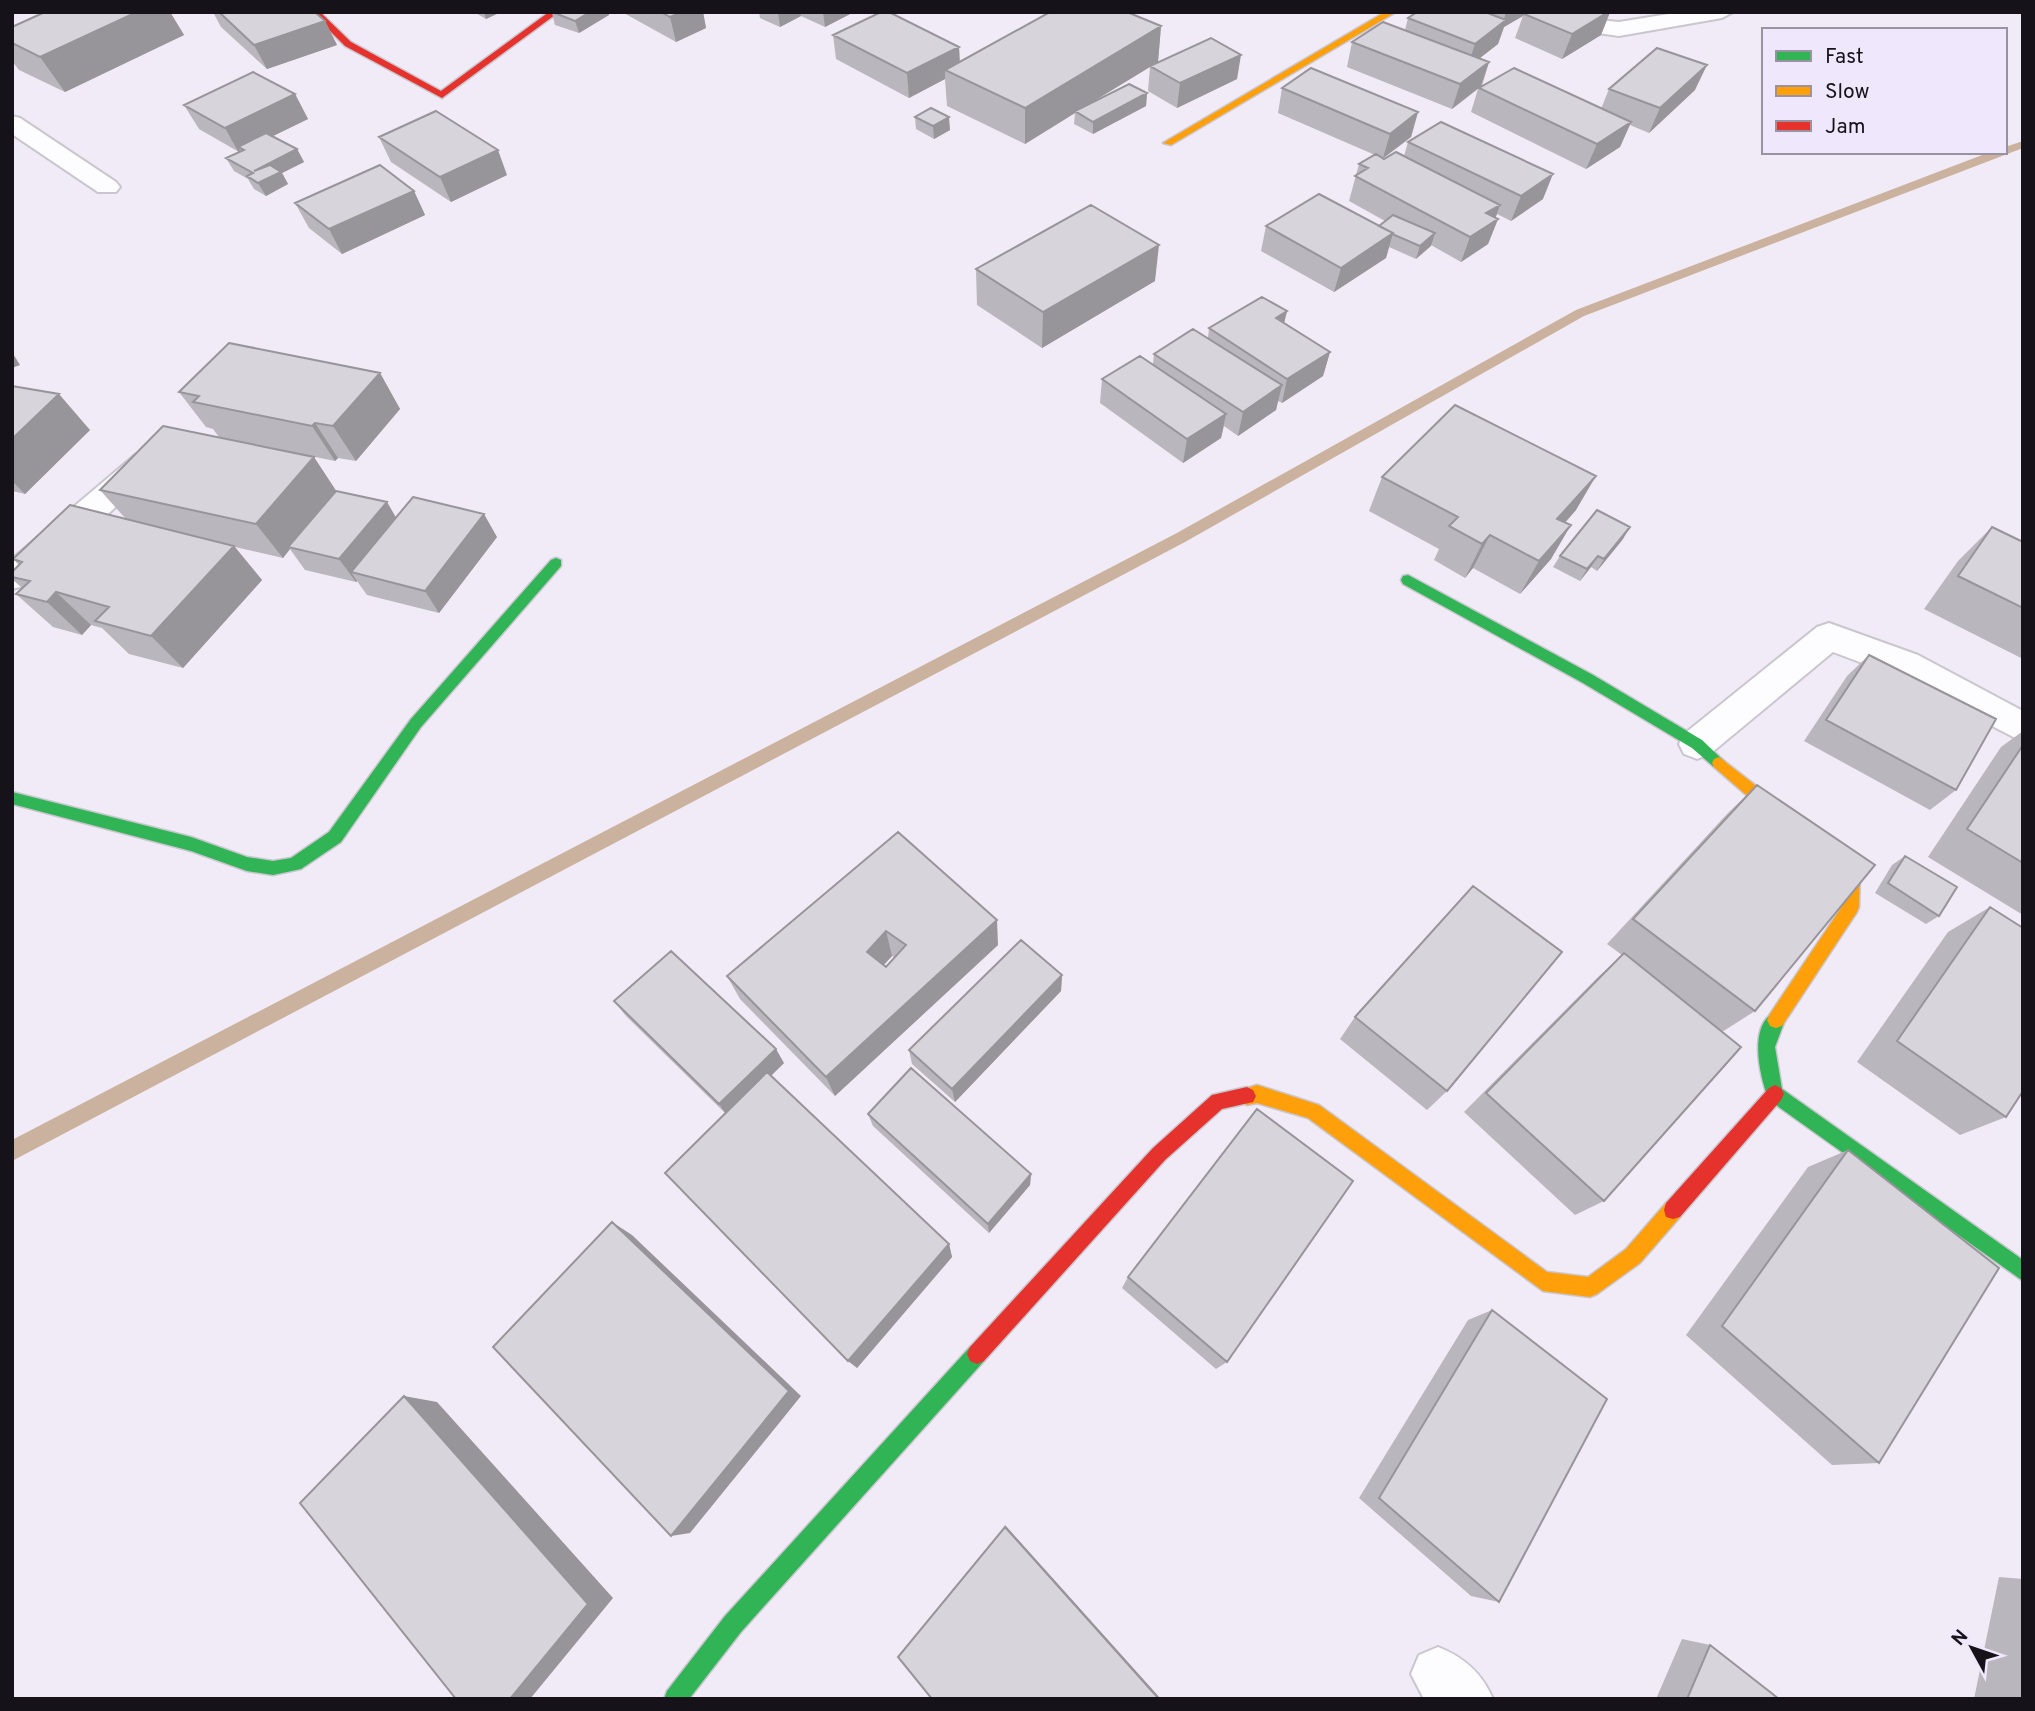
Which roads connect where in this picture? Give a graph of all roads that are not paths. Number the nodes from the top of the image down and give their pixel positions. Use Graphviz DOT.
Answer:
graph roads {
  1 [pos="315,12"];
  2 [pos="555,12"];
  3 [pos="1392,12"];
  4 [pos="1554,12"];
  5 [pos="1722,12"];
  6 [pos="12,123"];
  7 [pos="1168,143"];
  8 [pos="107,187"];
  9 [pos="151,457"];
  10 [pos="556,563"];
  11 [pos="12,577"];
  12 [pos="1408,580"];
  13 [pos="2023,728"];
  14 [pos="1697,744"];
  15 [pos="12,798"];
  16 [pos="1775,1094"];
  17 [pos="2023,1272"];
  18 [pos="675,1699"];
  1 -- 2 [label="street"];
  3 -- 7 [label="street"];
  4 -- 5 [label="street"];
  6 -- 8 [label="street"];
  9 -- 11 [label="street"];
  10 -- 15 [label="street"];
  12 -- 14 [label="street"];
  13 -- 14 [label="street"];
  14 -- 16 [label="street"];
  16 -- 17 [label="street"];
  16 -- 18 [label="street"];
}
